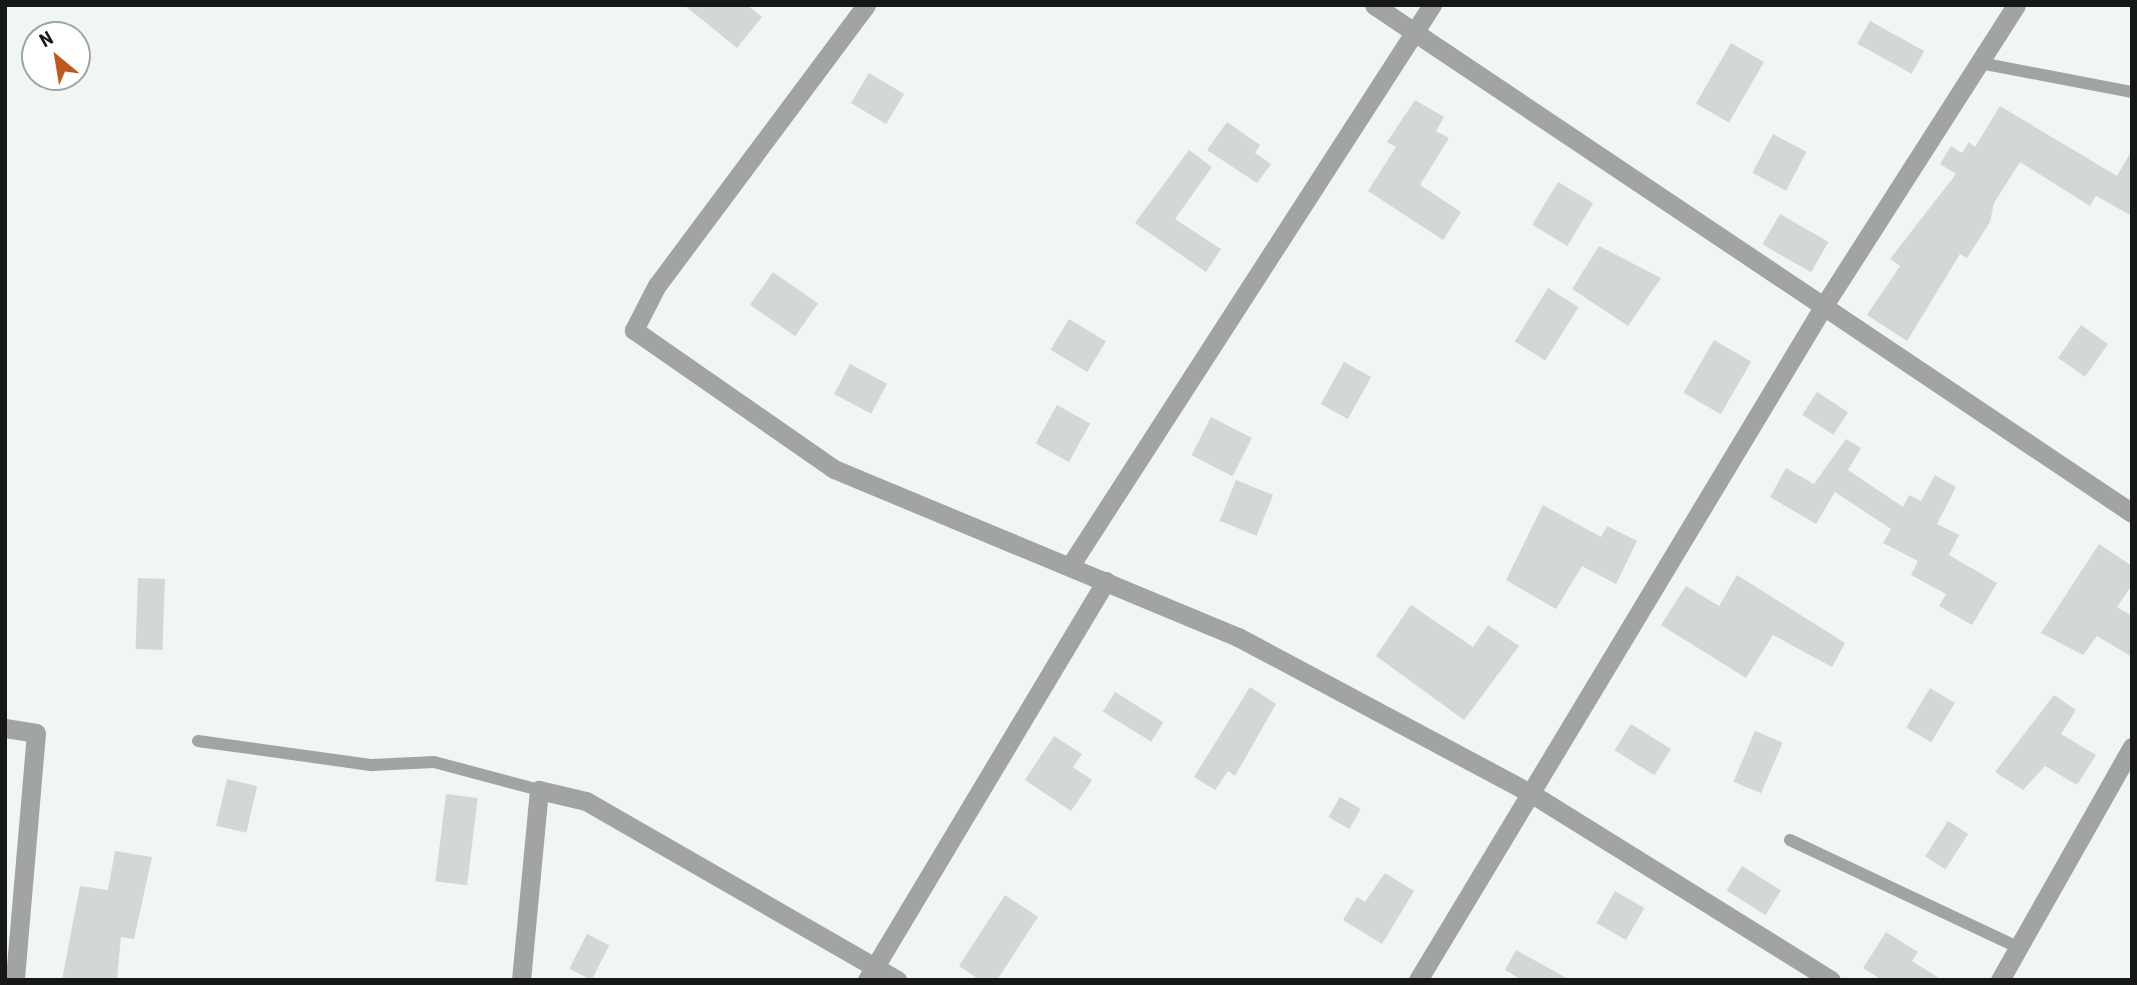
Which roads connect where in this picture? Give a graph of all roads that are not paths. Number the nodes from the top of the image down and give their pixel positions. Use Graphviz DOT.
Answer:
graph roads {
  1 [pos="866,5"];
  2 [pos="1374,5"];
  3 [pos="1432,5"];
  4 [pos="2016,5"];
  5 [pos="1414,31"];
  6 [pos="1980,63"];
  7 [pos="2132,92"];
  8 [pos="1823,307"];
  9 [pos="2132,513"];
  10 [pos="1070,566"];
  11 [pos="1106,581"];
  12 [pos="5,728"];
  13 [pos="198,741"];
  14 [pos="2132,747"];
  15 [pos="539,790"];
  16 [pos="1532,794"];
  17 [pos="1790,840"];
  18 [pos="2019,948"];
  19 [pos="871,973"];
  20 [pos="15,980"];
  21 [pos="521,980"];
  22 [pos="897,980"];
  23 [pos="1418,980"];
  24 [pos="1831,980"];
  25 [pos="2000,980"];
  1 -- 10 [label="street"];
  2 -- 5 [label="street"];
  3 -- 5 [label="street"];
  4 -- 6 [label="street"];
  5 -- 8 [label="street"];
  5 -- 10 [label="street"];
  6 -- 7 [label="lane"];
  6 -- 8 [label="street"];
  8 -- 9 [label="street"];
  8 -- 16 [label="street"];
  10 -- 11 [label="street"];
  11 -- 16 [label="street"];
  11 -- 19 [label="street"];
  12 -- 20 [label="street"];
  13 -- 15 [label="lane"];
  14 -- 18 [label="street"];
  15 -- 19 [label="street"];
  15 -- 21 [label="street"];
  16 -- 23 [label="street"];
  16 -- 24 [label="street"];
  17 -- 18 [label="lane"];
  18 -- 25 [label="street"];
  19 -- 22 [label="street"];
}
